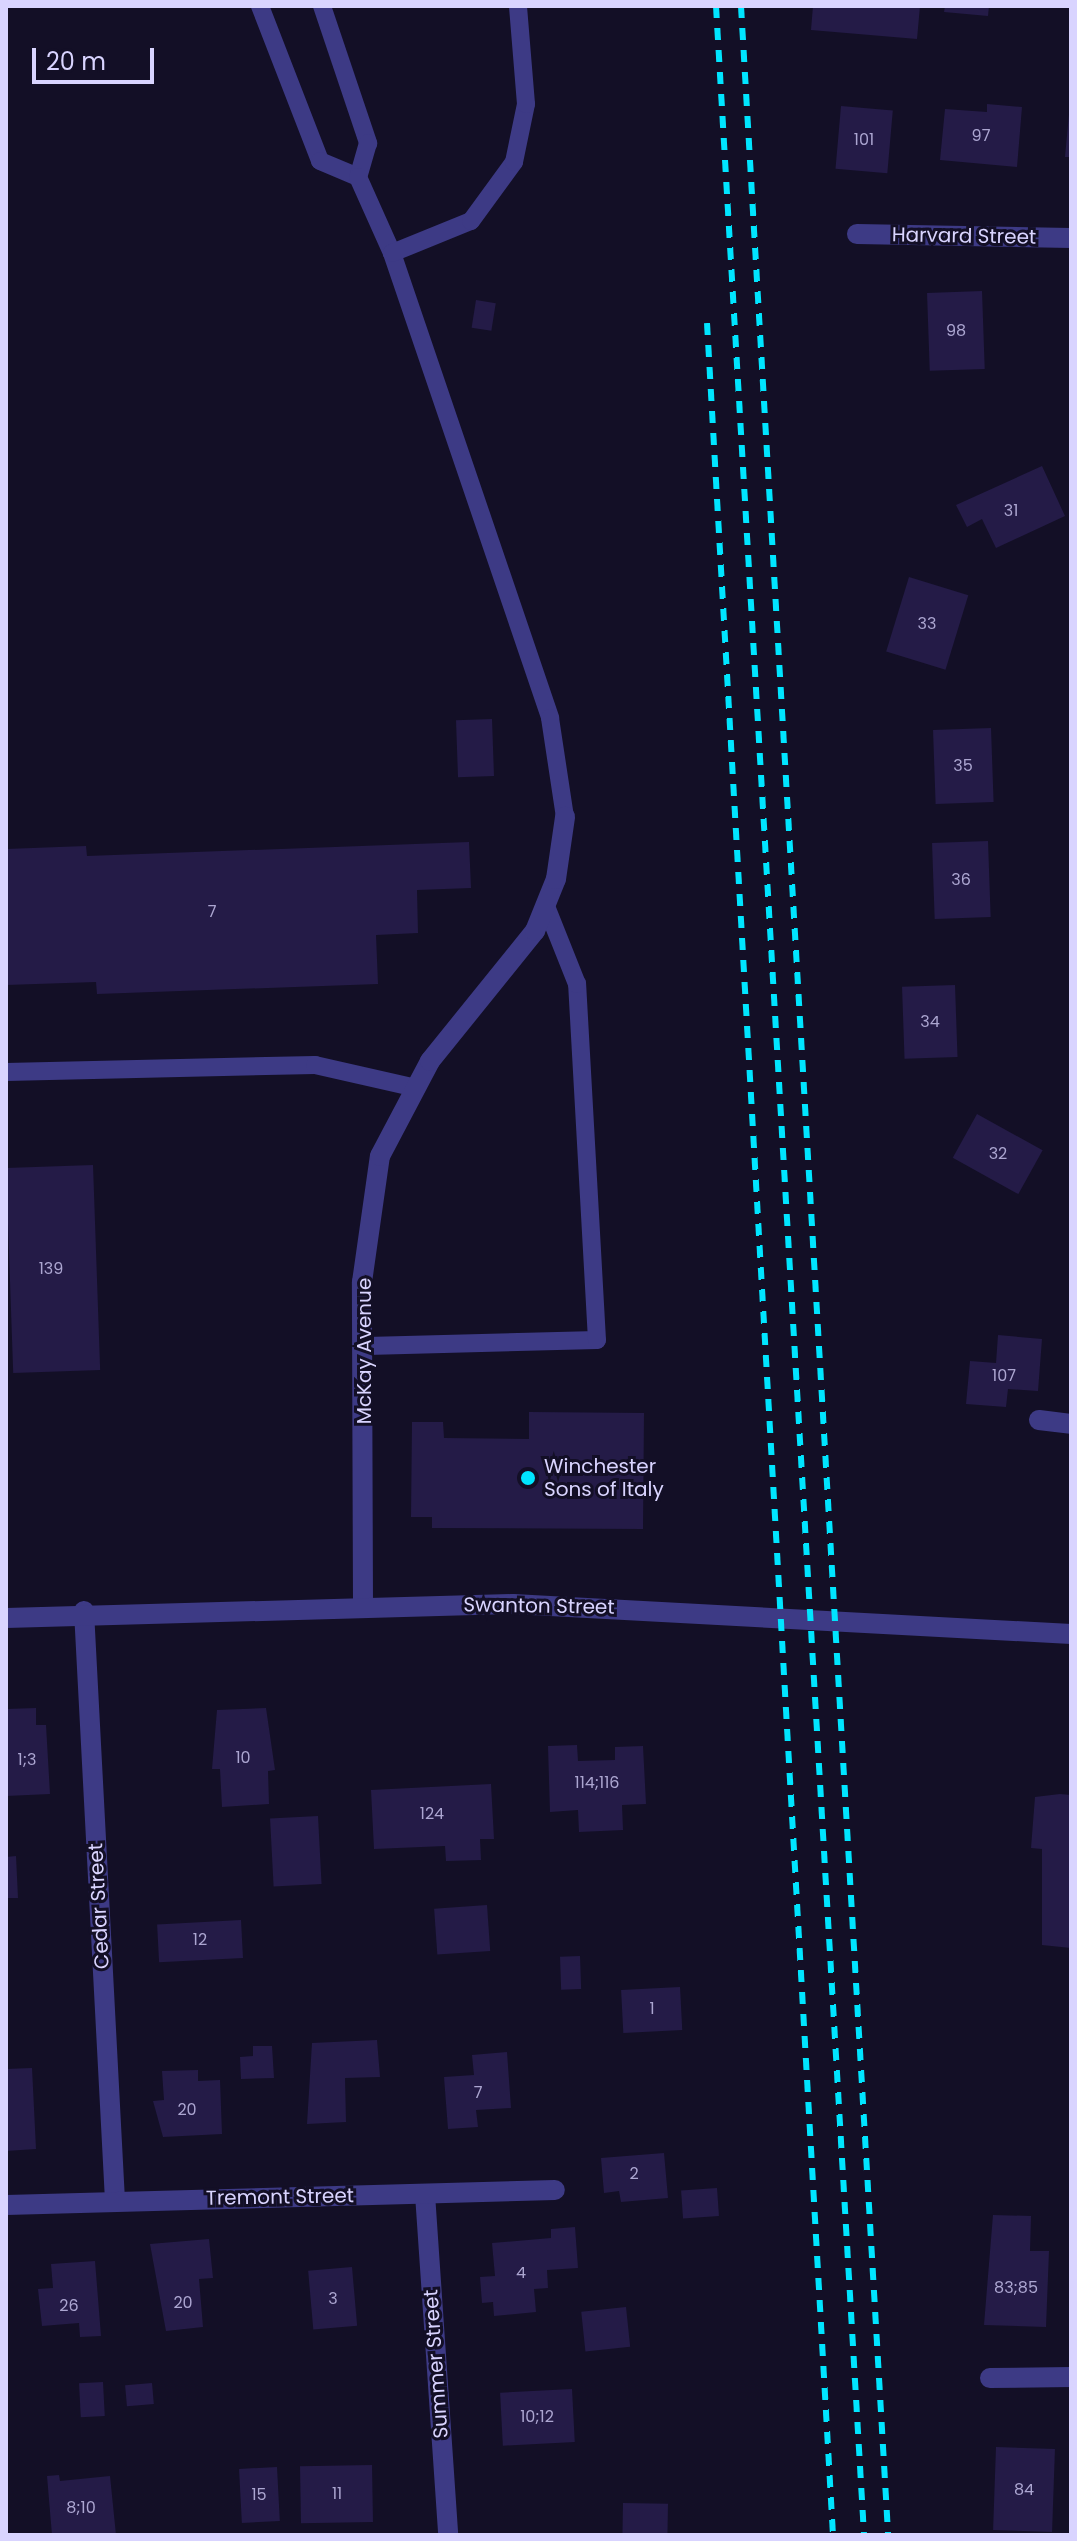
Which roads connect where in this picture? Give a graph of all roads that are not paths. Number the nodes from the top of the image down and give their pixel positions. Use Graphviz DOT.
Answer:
graph roads {
  1 [pos="260,6"];
  2 [pos="322,6"];
  3 [pos="518,6"];
  4 [pos="358,177"];
  5 [pos="857,234"];
  6 [pos="1071,238"];
  7 [pos="392,253"];
  8 [pos="565,817"];
  9 [pos="546,906"];
  10 [pos="6,1072"];
  11 [pos="416,1088"];
  12 [pos="367,1346"];
  13 [pos="1039,1420"];
  14 [pos="1071,1424"];
  15 [pos="363,1605"];
  16 [pos="84,1611"];
  17 [pos="6,1618"];
  18 [pos="1071,1634"];
  19 [pos="555,2190"];
  20 [pos="425,2194"];
  21 [pos="115,2201"];
  22 [pos="6,2205"];
  23 [pos="1071,2377"];
  24 [pos="990,2378"];
  25 [pos="448,2535"];
  1 -- 4 [label="lane"];
  2 -- 4 [label="lane"];
  3 -- 7 [label="lane"];
  4 -- 7 [label="lane"];
  5 -- 6 [label="street, Harvard Street"];
  7 -- 8 [label="lane"];
  8 -- 9 [label="street, McKay Avenue"];
  9 -- 11 [label="street, McKay Avenue"];
  9 -- 12 [label="lane"];
  10 -- 11 [label="lane"];
  11 -- 12 [label="street, McKay Avenue"];
  12 -- 15 [label="street, McKay Avenue"];
  13 -- 14 [label="street"];
  15 -- 16 [label="street, Swanton Street"];
  15 -- 18 [label="street, Swanton Street"];
  16 -- 17 [label="street, Swanton Street"];
  16 -- 21 [label="street, Cedar Street"];
  19 -- 20 [label="street, Tremont Street"];
  20 -- 21 [label="street, Tremont Street"];
  20 -- 25 [label="street, Summer Street"];
  21 -- 22 [label="street, Tremont Street"];
  23 -- 24 [label="street"];
}
